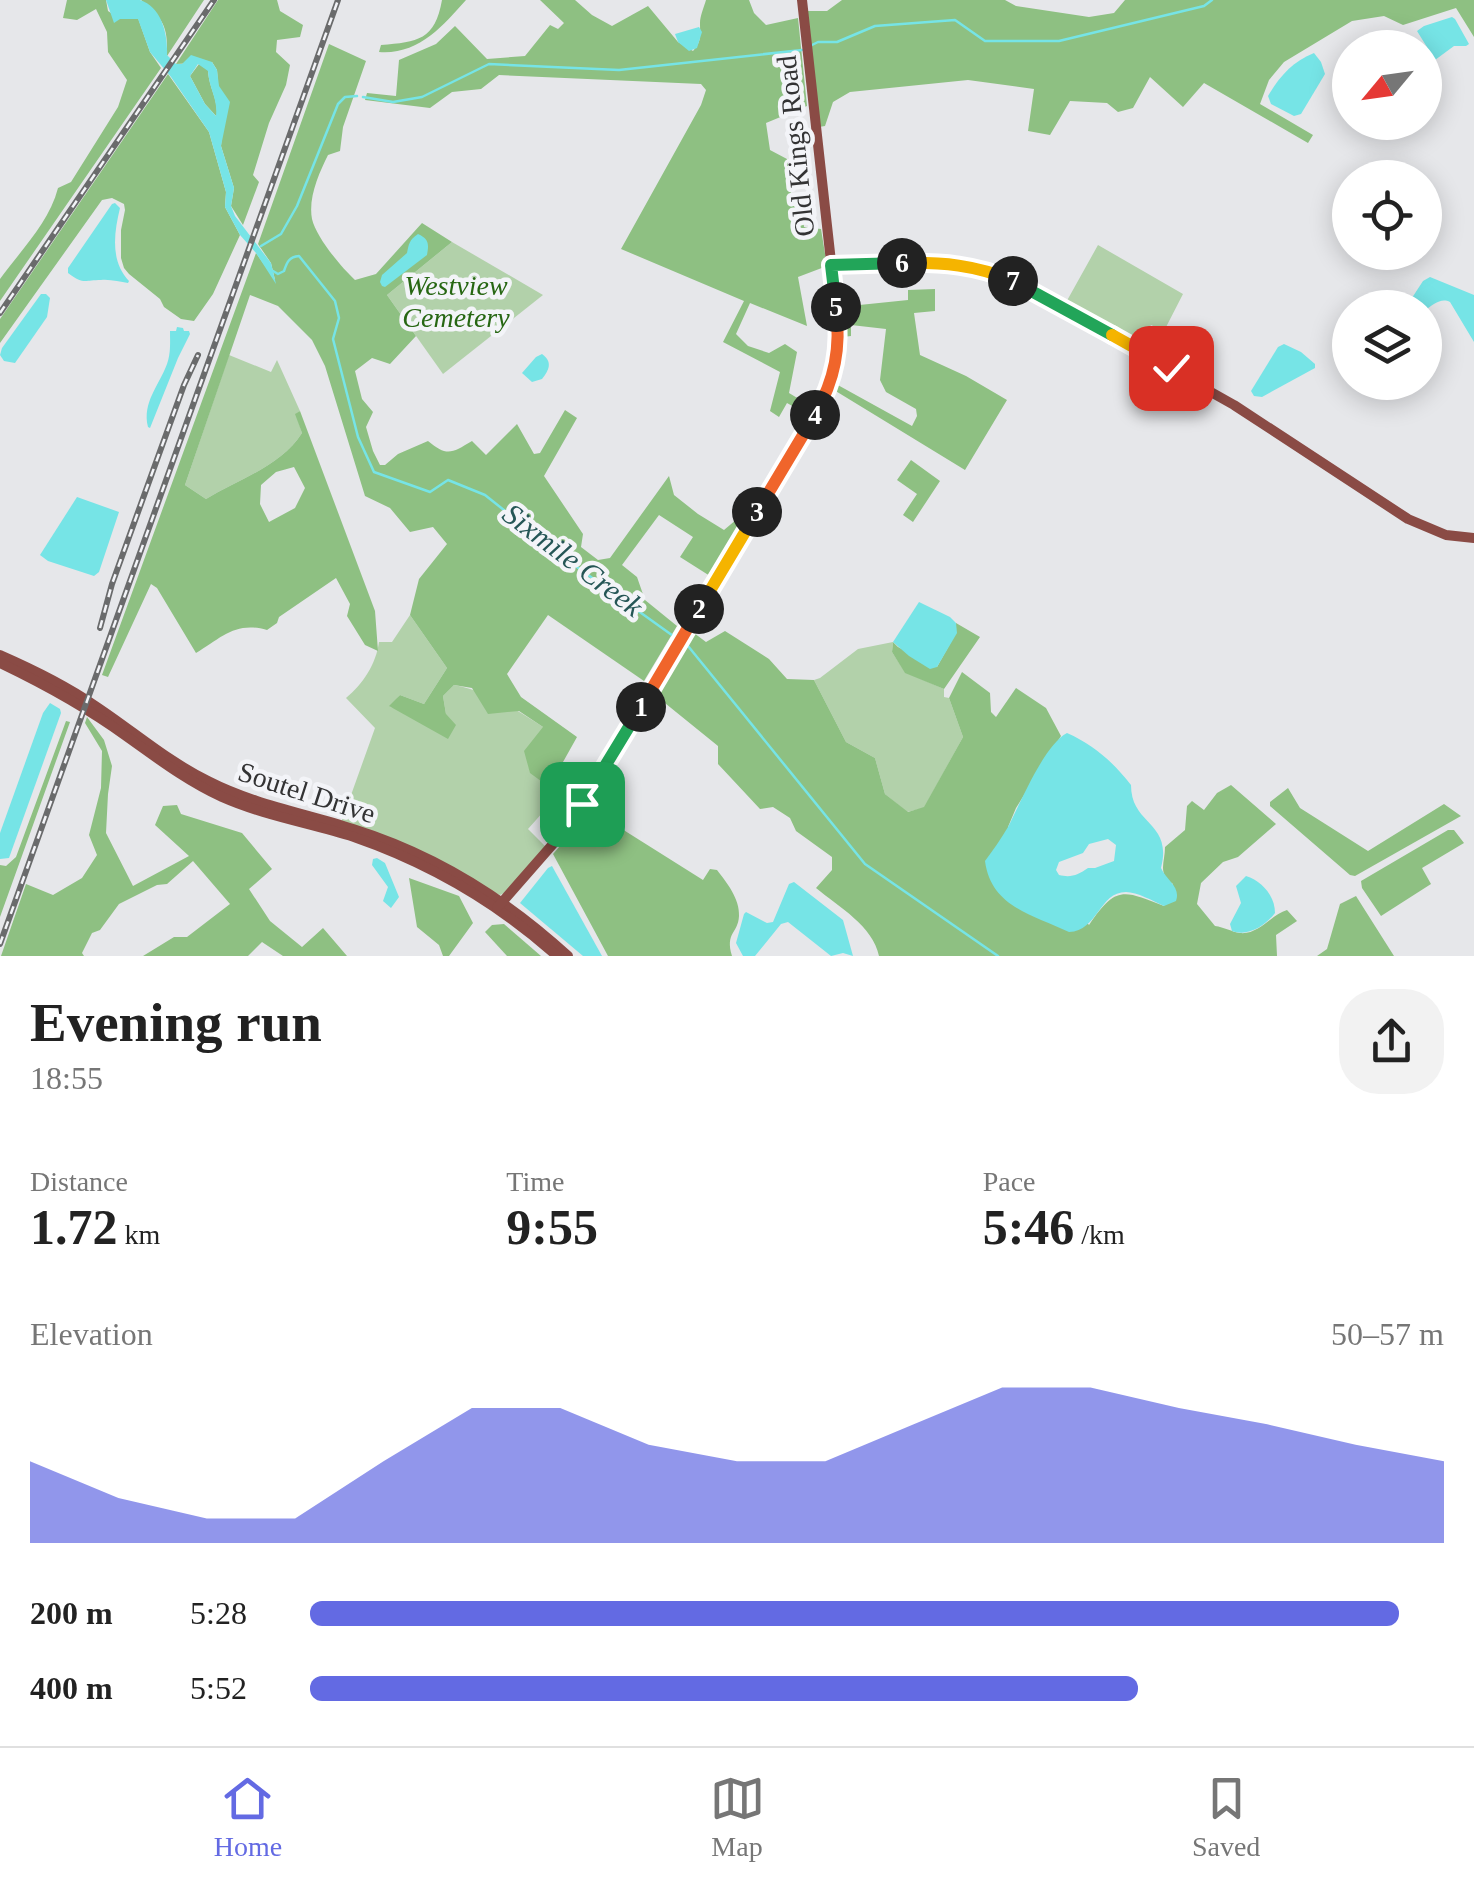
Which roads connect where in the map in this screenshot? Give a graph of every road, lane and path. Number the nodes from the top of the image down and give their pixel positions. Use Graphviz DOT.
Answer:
graph roads {
  1 [pos="802,0"];
  2 [pos="831,265"];
  3 [pos="1474,538"];
  4 [pos="0,655"];
  5 [pos="0,663"];
  6 [pos="76,698"];
  7 [pos="499,905"];
  8 [pos="557,956"];
  9 [pos="568,956"];
  1 -- 2 [label="main road, Old Kings Road"];
  2 -- 3 [label="main road"];
  2 -- 7 [label="main road, Old Kings Road"];
  4 -- 6 [label="main road, Soutel Drive"];
  5 -- 6 [label="main road, Soutel Drive"];
  6 -- 7 [label="main road, Soutel Drive"];
  7 -- 8 [label="main road"];
  7 -- 9 [label="main road"];
}
